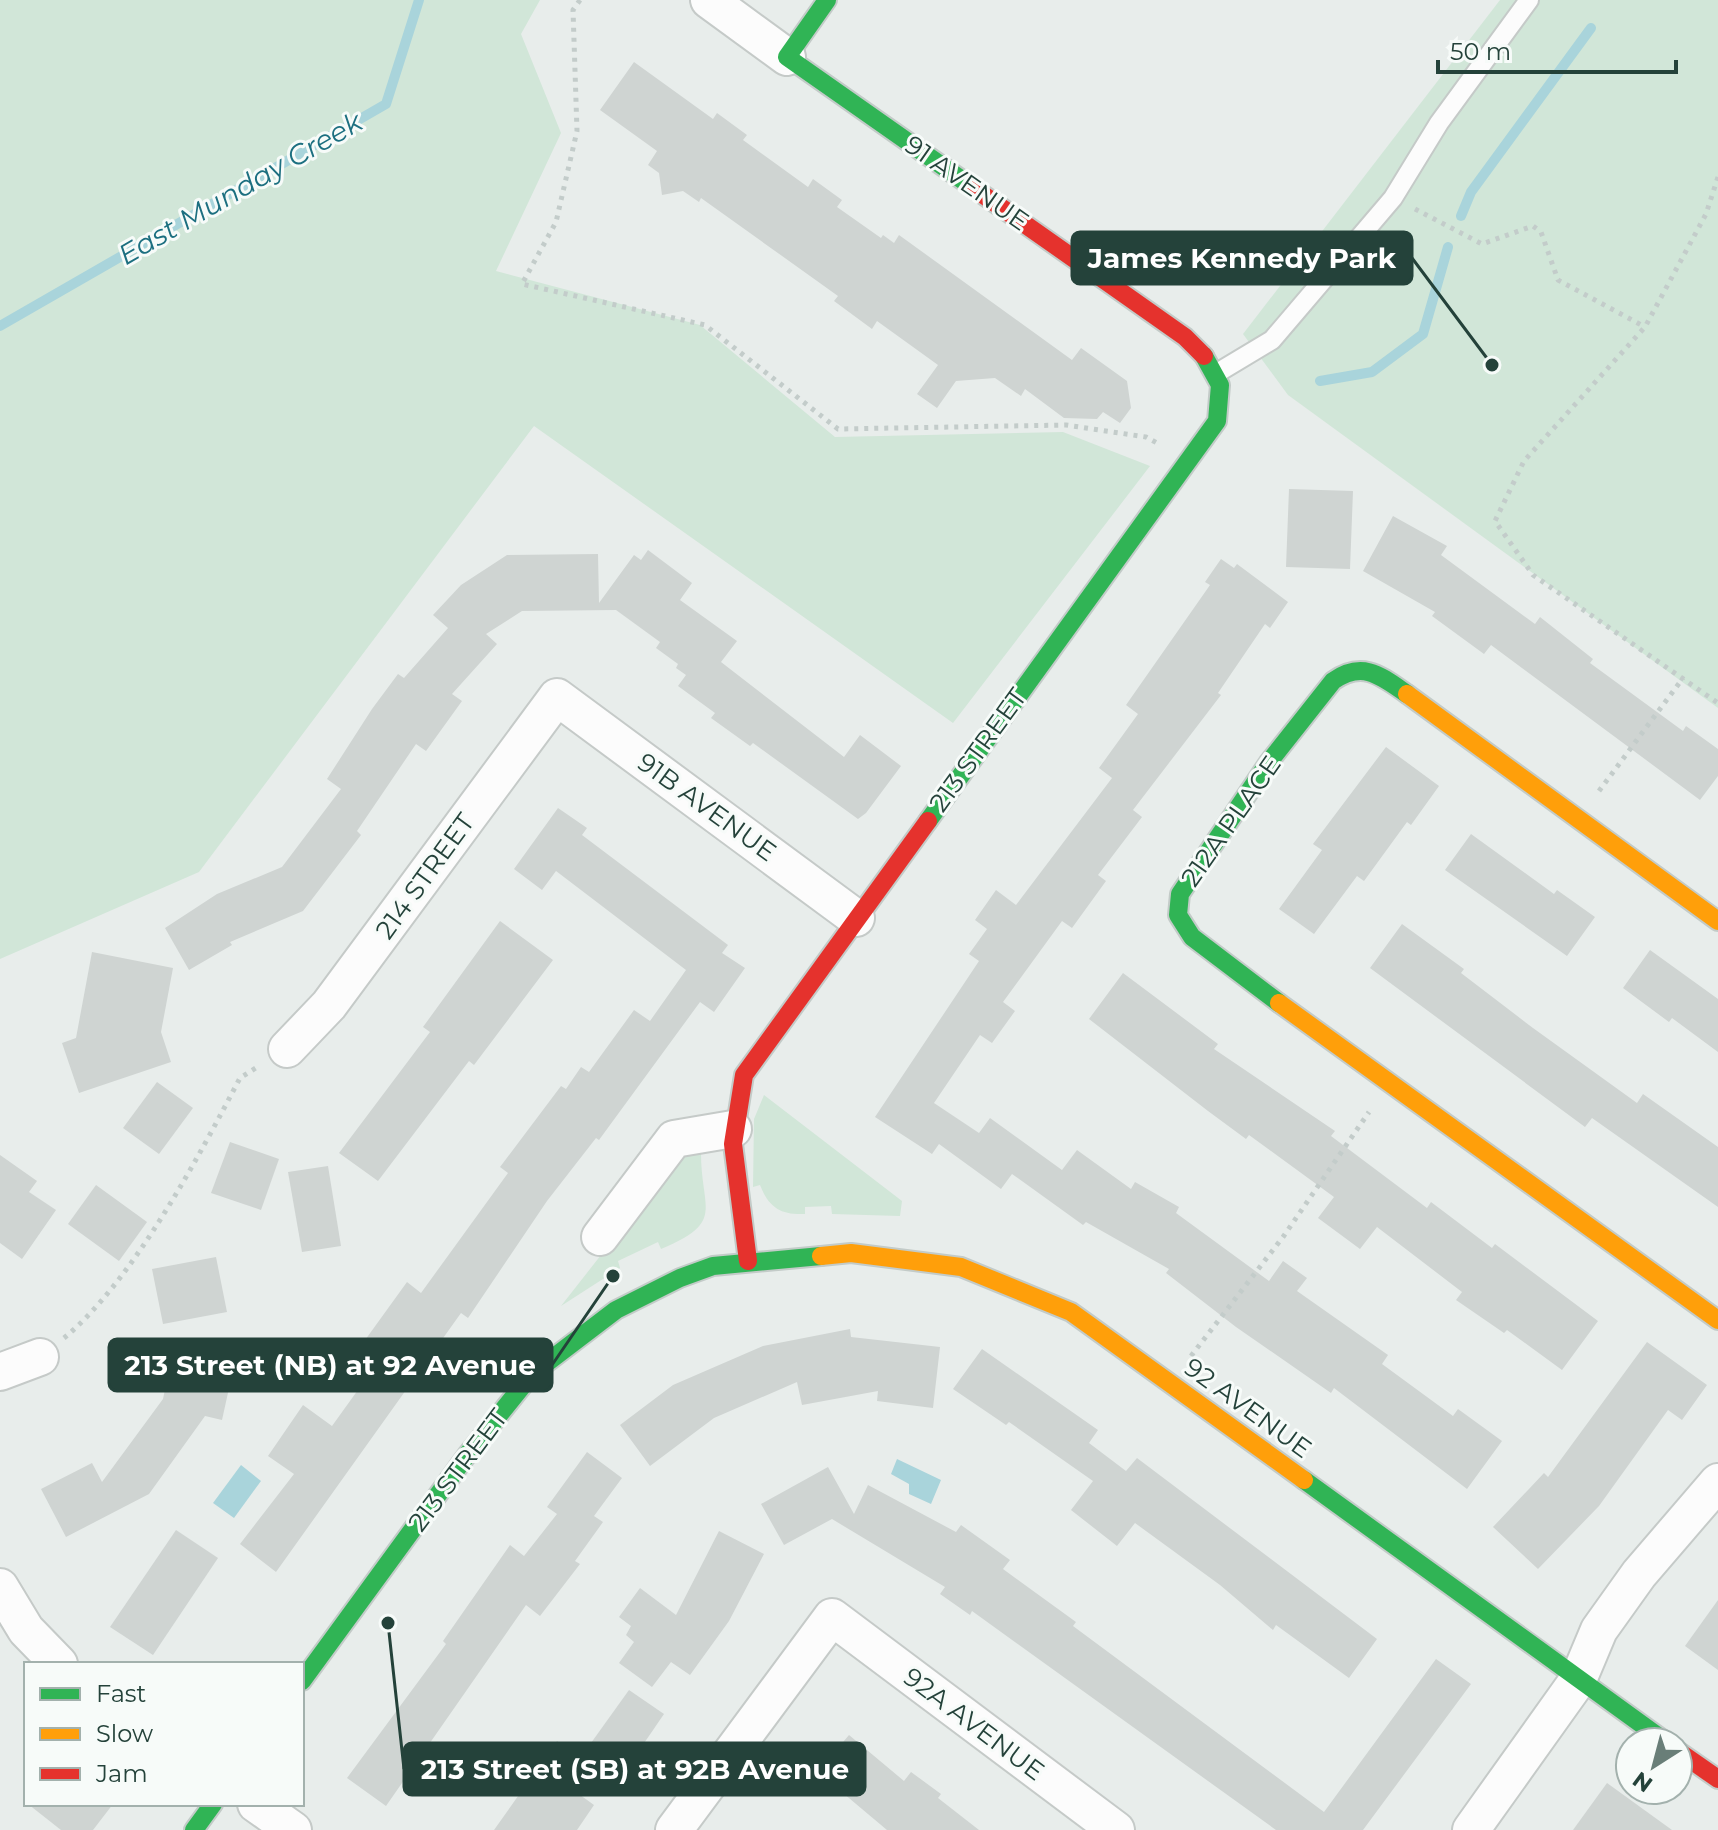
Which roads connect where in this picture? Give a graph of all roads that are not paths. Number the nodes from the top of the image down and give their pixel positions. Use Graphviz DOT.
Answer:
graph roads {
  1 [pos="709,0"];
  2 [pos="827,0"];
  3 [pos="1529,0"];
  4 [pos="787,57"];
  5 [pos="1217,373"];
  6 [pos="557,697"];
  7 [pos="856,918"];
  8 [pos="1718,921"];
  9 [pos="287,1049"];
  10 [pos="733,1129"];
  11 [pos="600,1237"];
  12 [pos="748,1261"];
  13 [pos="1718,1320"];
  14 [pos="40,1357"];
  15 [pos="0,1372"];
  16 [pos="1718,1482"];
  17 [pos="0,1587"];
  18 [pos="57,1662"];
  19 [pos="304,1678"];
  20 [pos="1578,1680"];
  21 [pos="1643,1726"];
  22 [pos="1694,1762"];
  23 [pos="1718,1779"];
  24 [pos="212,1806"];
  25 [pos="259,1806"];
  26 [pos="194,1830"];
  27 [pos="293,1830"];
  28 [pos="674,1830"];
  29 [pos="1116,1830"];
  30 [pos="1471,1830"];
  1 -- 4 [label="street, 91 AVENUE"];
  2 -- 4 [label="street"];
  3 -- 5 [label="lane"];
  4 -- 5 [label="street, 91 AVENUE"];
  5 -- 7 [label="street, 213 STREET"];
  6 -- 7 [label="street, 91B AVENUE"];
  6 -- 9 [label="street, 214 STREET"];
  7 -- 10 [label="street, 213 STREET"];
  8 -- 13 [label="street, 212A PLACE"];
  10 -- 11 [label="street"];
  10 -- 12 [label="street, 213 STREET"];
  12 -- 19 [label="street, 213 STREET"];
  12 -- 20 [label="street, 92 AVENUE"];
  14 -- 15 [label="street"];
  16 -- 20 [label="street"];
  17 -- 18 [label="street"];
  20 -- 21 [label="street, 92 AVENUE"];
  20 -- 30 [label="street"];
  22 -- 23 [label="street"];
  24 -- 26 [label="street"];
  25 -- 27 [label="street"];
  28 -- 29 [label="street, 92A AVENUE"];
}
